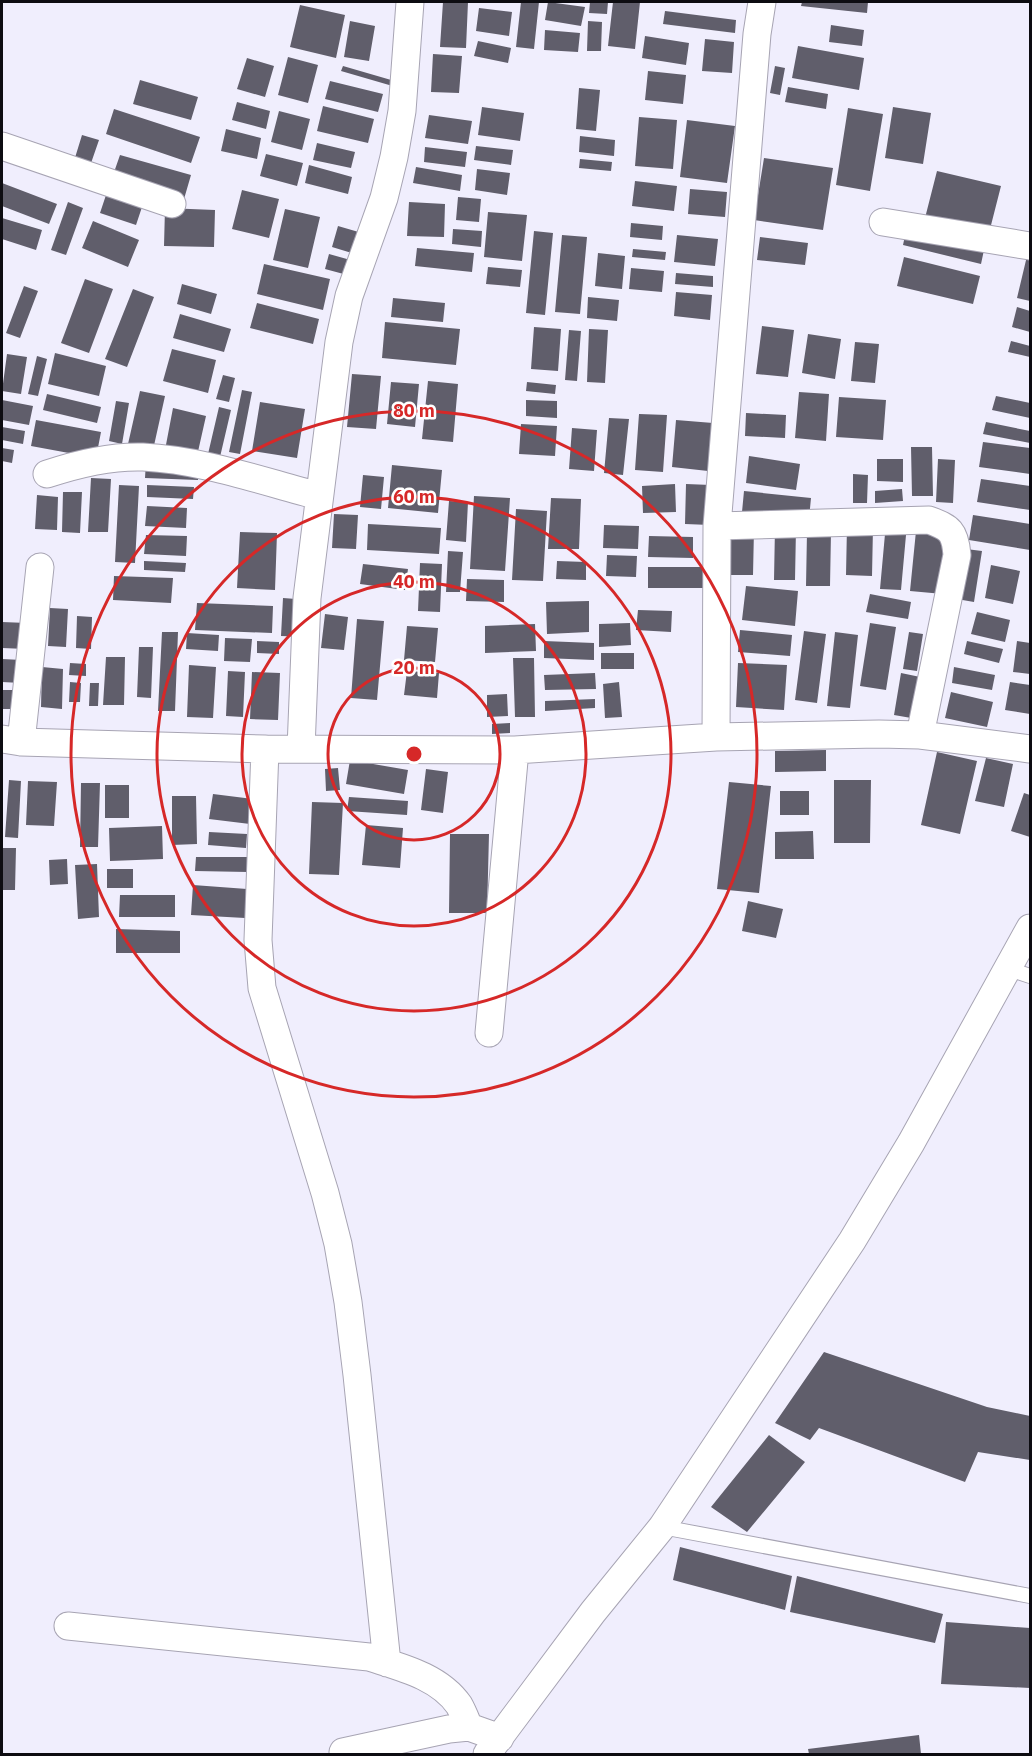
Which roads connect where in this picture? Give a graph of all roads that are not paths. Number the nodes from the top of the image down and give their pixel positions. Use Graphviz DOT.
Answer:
graph roads {
  1 [pos="410,2"];
  2 [pos="762,2"];
  3 [pos="2,146"];
  4 [pos="171,204"];
  5 [pos="883,222"];
  6 [pos="1030,246"];
  7 [pos="47,474"];
  8 [pos="319,496"];
  9 [pos="717,526"];
  10 [pos="40,567"];
  11 [pos="920,735"];
  12 [pos="716,736"];
  13 [pos="11,740"];
  14 [pos="266,749"];
  15 [pos="301,749"];
  16 [pos="1030,749"];
  17 [pos="515,750"];
  18 [pos="1030,928"];
  19 [pos="1020,973"];
  20 [pos="489,1033"];
  21 [pos="662,1527"];
  22 [pos="1030,1596"];
  23 [pos="68,1626"];
  24 [pos="387,1663"];
  25 [pos="469,1727"];
  26 [pos="493,1746"];
  27 [pos="343,1752"];
  1 -- 8 [label="street"];
  2 -- 9 [label="street"];
  3 -- 4 [label="street"];
  5 -- 6 [label="street"];
  7 -- 8 [label="street"];
  8 -- 15 [label="street"];
  9 -- 11 [label="street"];
  9 -- 12 [label="street"];
  10 -- 13 [label="street"];
  11 -- 12 [label="street"];
  11 -- 16 [label="street"];
  12 -- 17 [label="street"];
  13 -- 14 [label="street"];
  14 -- 15 [label="street"];
  14 -- 24 [label="street"];
  15 -- 17 [label="street"];
  17 -- 20 [label="street"];
  18 -- 19 [label="street"];
  19 -- 21 [label="street"];
  21 -- 22 [label="lane"];
  21 -- 26 [label="street"];
  23 -- 24 [label="street"];
  24 -- 25 [label="street"];
  25 -- 26 [label="street"];
  25 -- 27 [label="street"];
}
